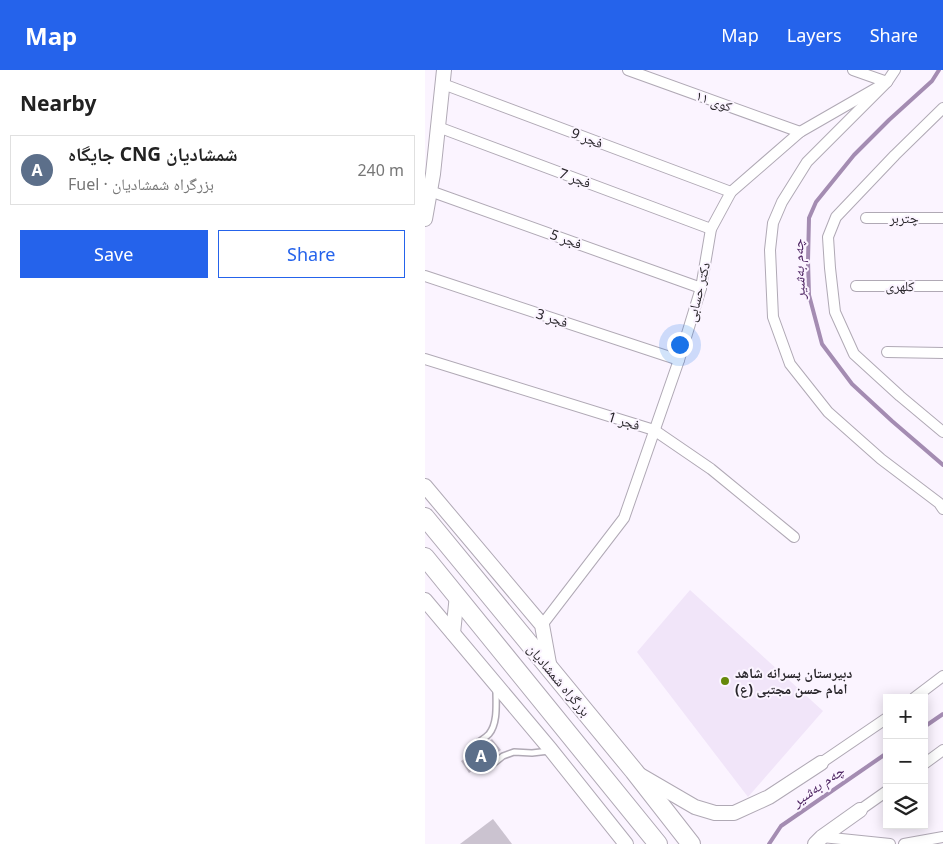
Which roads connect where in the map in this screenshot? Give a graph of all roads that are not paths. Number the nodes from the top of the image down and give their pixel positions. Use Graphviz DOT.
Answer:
graph roads {
  1 [pos="444,70"];
  2 [pos="628,70"];
  3 [pos="853,70"];
  4 [pos="895,70"];
  5 [pos="887,82"];
  6 [pos="443,84"];
  7 [pos="943,108"];
  8 [pos="438,127"];
  9 [pos="800,132"];
  10 [pos="430,191"];
  11 [pos="731,192"];
  12 [pos="866,218"];
  13 [pos="943,218"];
  14 [pos="425,219"];
  15 [pos="711,229"];
  16 [pos="425,276"];
  17 [pos="856,286"];
  18 [pos="943,286"];
  19 [pos="701,288"];
  20 [pos="887,352"];
  21 [pos="943,353"];
  22 [pos="425,360"];
  23 [pos="679,360"];
  24 [pos="654,430"];
  25 [pos="943,432"];
  26 [pos="425,486"];
  27 [pos="943,509"];
  28 [pos="425,517"];
  29 [pos="795,537"];
  30 [pos="425,557"];
  31 [pos="457,596"];
  32 [pos="425,600"];
  33 [pos="542,625"];
  34 [pos="453,633"];
  35 [pos="550,669"];
  36 [pos="943,676"];
  37 [pos="496,684"];
  38 [pos="919,694"];
  39 [pos="883,721"];
  40 [pos="551,750"];
  41 [pos="943,750"];
  42 [pos="928,761"];
  43 [pos="821,763"];
  44 [pos="634,771"];
  45 [pos="883,794"];
  46 [pos="859,810"];
  47 [pos="942,836"];
  48 [pos="819,841"];
  49 [pos="626,844"];
  50 [pos="658,844"];
  51 [pos="691,844"];
  52 [pos="890,844"];
  53 [pos="903,844"];
  1 -- 6 [label="main road"];
  2 -- 9 [label="street, کوی ۱۱"];
  3 -- 5 [label="street"];
  4 -- 5 [label="street, دکتر حسابی"];
  5 -- 9 [label="street, دکتر حسابی"];
  5 -- 27 [label="street"];
  6 -- 8 [label="main road"];
  6 -- 11 [label="street, فجر 9"];
  7 -- 25 [label="street"];
  8 -- 10 [label="main road"];
  8 -- 15 [label="street, فجر 7"];
  9 -- 11 [label="street, دکتر حسابی"];
  10 -- 14 [label="main road"];
  10 -- 19 [label="street, فجر 5"];
  11 -- 15 [label="street, دکتر حسابی"];
  12 -- 13 [label="street, چتربر"];
  15 -- 19 [label="street, دکتر حسابی"];
  16 -- 23 [label="street, فجر 3"];
  17 -- 18 [label="street, کلهری"];
  19 -- 23 [label="street, دکتر حسابی"];
  20 -- 21 [label="street"];
  22 -- 24 [label="street, فجر 1"];
  23 -- 24 [label="street, دکتر حسابی"];
  24 -- 29 [label="street, فجر 1"];
  24 -- 33 [label="street, دکتر حسابی"];
  26 -- 33 [label="main road"];
  28 -- 35 [label="highway, بزرگراه شمشادیان"];
  30 -- 31 [label="highway, بزرگراه شمشادیان"];
  31 -- 34 [label="main road"];
  31 -- 50 [label="highway, بزرگراه شمشادیان"];
  32 -- 34 [label="main road"];
  33 -- 35 [label="main road"];
  34 -- 37 [label="main road"];
  35 -- 44 [label="highway, بزرگراه شمشادیان"];
  36 -- 38 [label="street"];
  37 -- 40 [label="main road"];
  37 -- 40 [label="lane"];
  39 -- 43 [label="street"];
  40 -- 49 [label="main road"];
  41 -- 42 [label="street"];
  43 -- 44 [label="main road"];
  44 -- 51 [label="highway, بزرگراه شمشادیان"];
  45 -- 46 [label="street"];
  46 -- 48 [label="main road"];
  47 -- 53 [label="street"];
  48 -- 52 [label="street"];
}
